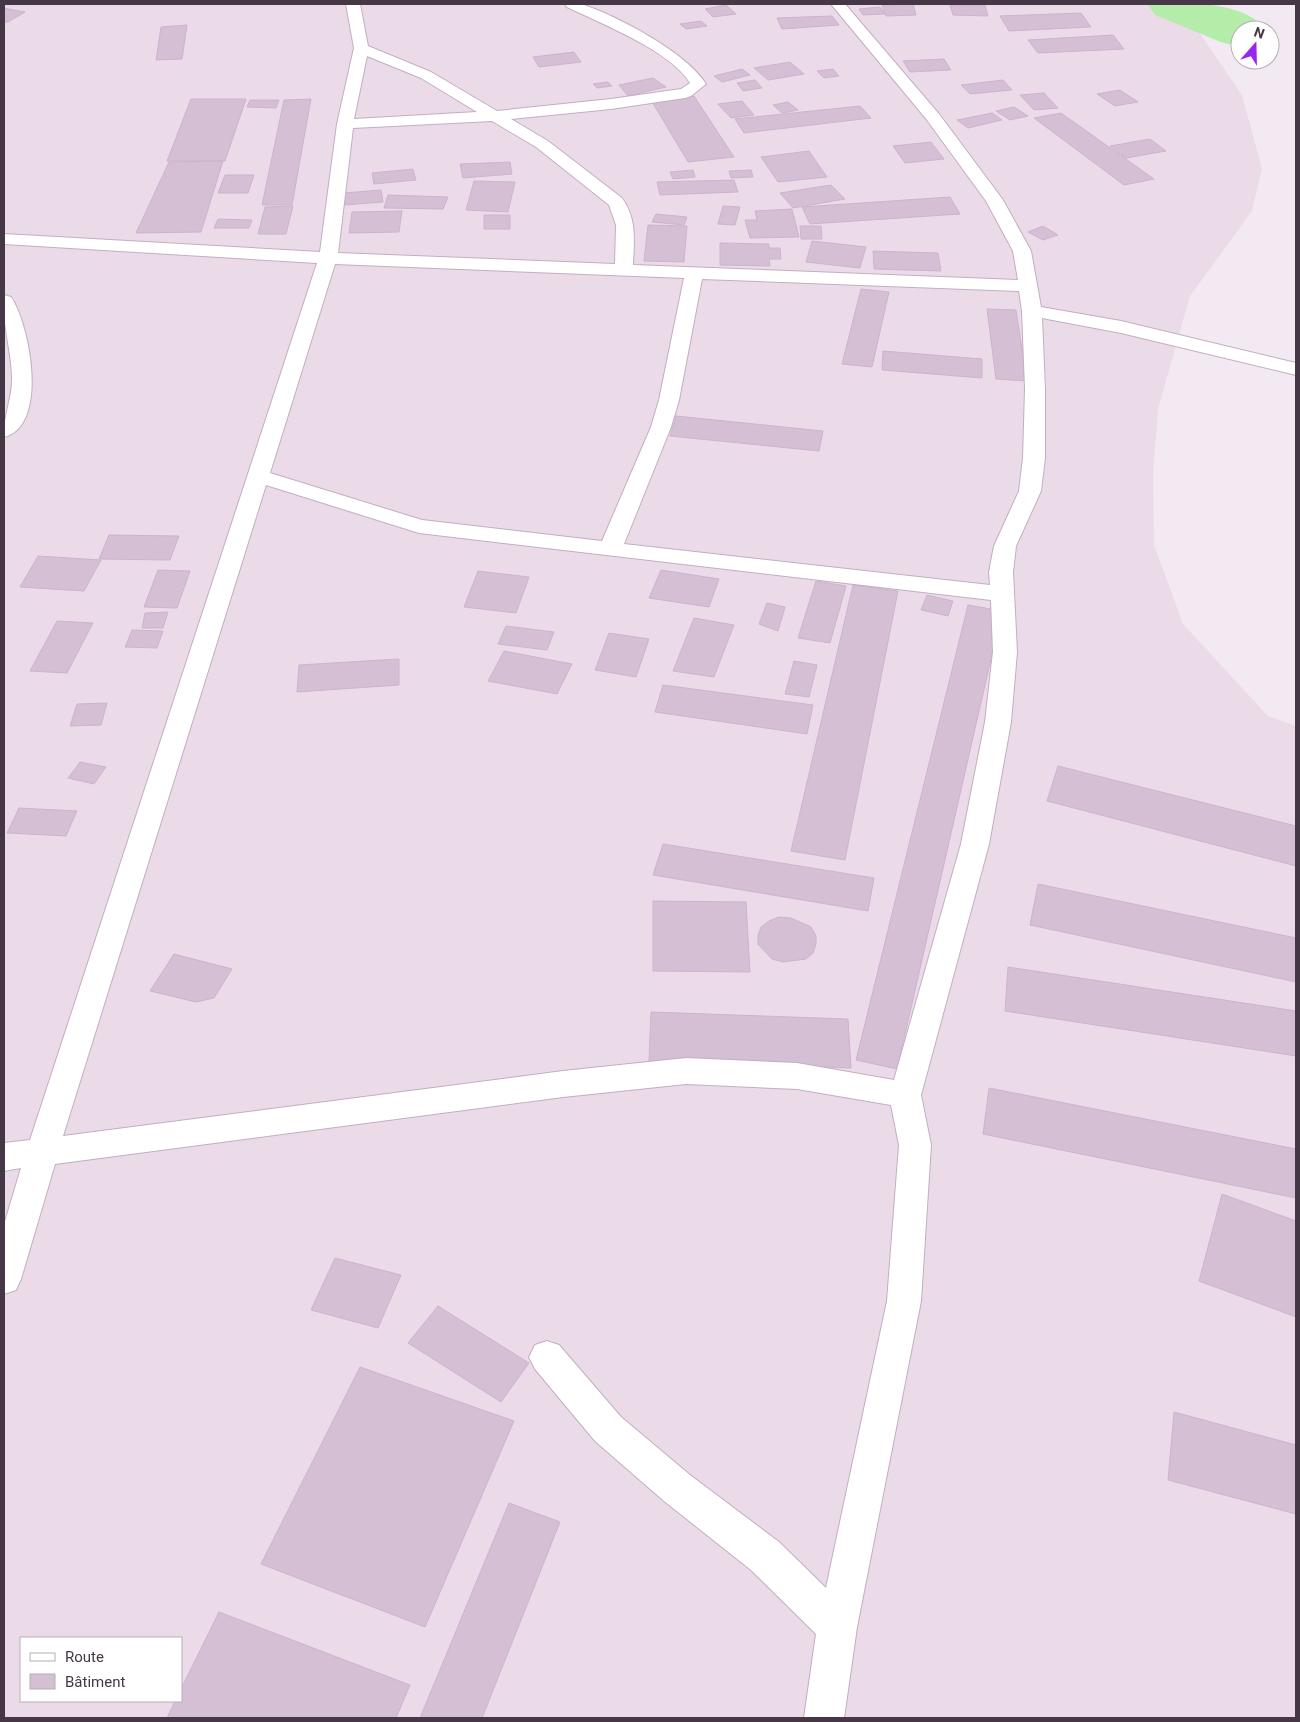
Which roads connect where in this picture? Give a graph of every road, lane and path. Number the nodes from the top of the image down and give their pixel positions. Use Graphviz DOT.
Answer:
graph roads {
  1 [pos="353,4"];
  2 [pos="572,4"];
  3 [pos="838,4"];
  4 [pos="361,48"];
  5 [pos="493,116"];
  6 [pos="345,124"];
  7 [pos="4,239"];
  8 [pos="328,258"];
  9 [pos="624,269"];
  10 [pos="694,273"];
  11 [pos="1026,286"];
  12 [pos="4,301"];
  13 [pos="1032,311"];
  14 [pos="1296,369"];
  15 [pos="4,431"];
  16 [pos="259,476"];
  17 [pos="611,548"];
  18 [pos="1002,594"];
  19 [pos="905,1095"];
  20 [pos="42,1152"];
  21 [pos="4,1157"];
  22 [pos="4,1279"];
  23 [pos="547,1357"];
  24 [pos="837,1627"];
  25 [pos="824,1718"];
  1 -- 4 [label="street"];
  2 -- 5 [label="street"];
  3 -- 11 [label="street"];
  4 -- 5 [label="street"];
  4 -- 6 [label="street"];
  5 -- 6 [label="street"];
  5 -- 9 [label="street"];
  6 -- 8 [label="street"];
  7 -- 8 [label="street"];
  8 -- 9 [label="street"];
  8 -- 16 [label="street"];
  9 -- 10 [label="street"];
  10 -- 11 [label="street"];
  10 -- 17 [label="street"];
  11 -- 13 [label="street"];
  12 -- 15 [label="street"];
  13 -- 14 [label="street"];
  13 -- 18 [label="street"];
  16 -- 17 [label="street"];
  16 -- 20 [label="street"];
  17 -- 18 [label="street"];
  18 -- 19 [label="street"];
  19 -- 20 [label="street"];
  19 -- 24 [label="street"];
  20 -- 21 [label="street"];
  20 -- 22 [label="street"];
  23 -- 24 [label="street"];
  24 -- 25 [label="street"];
}
